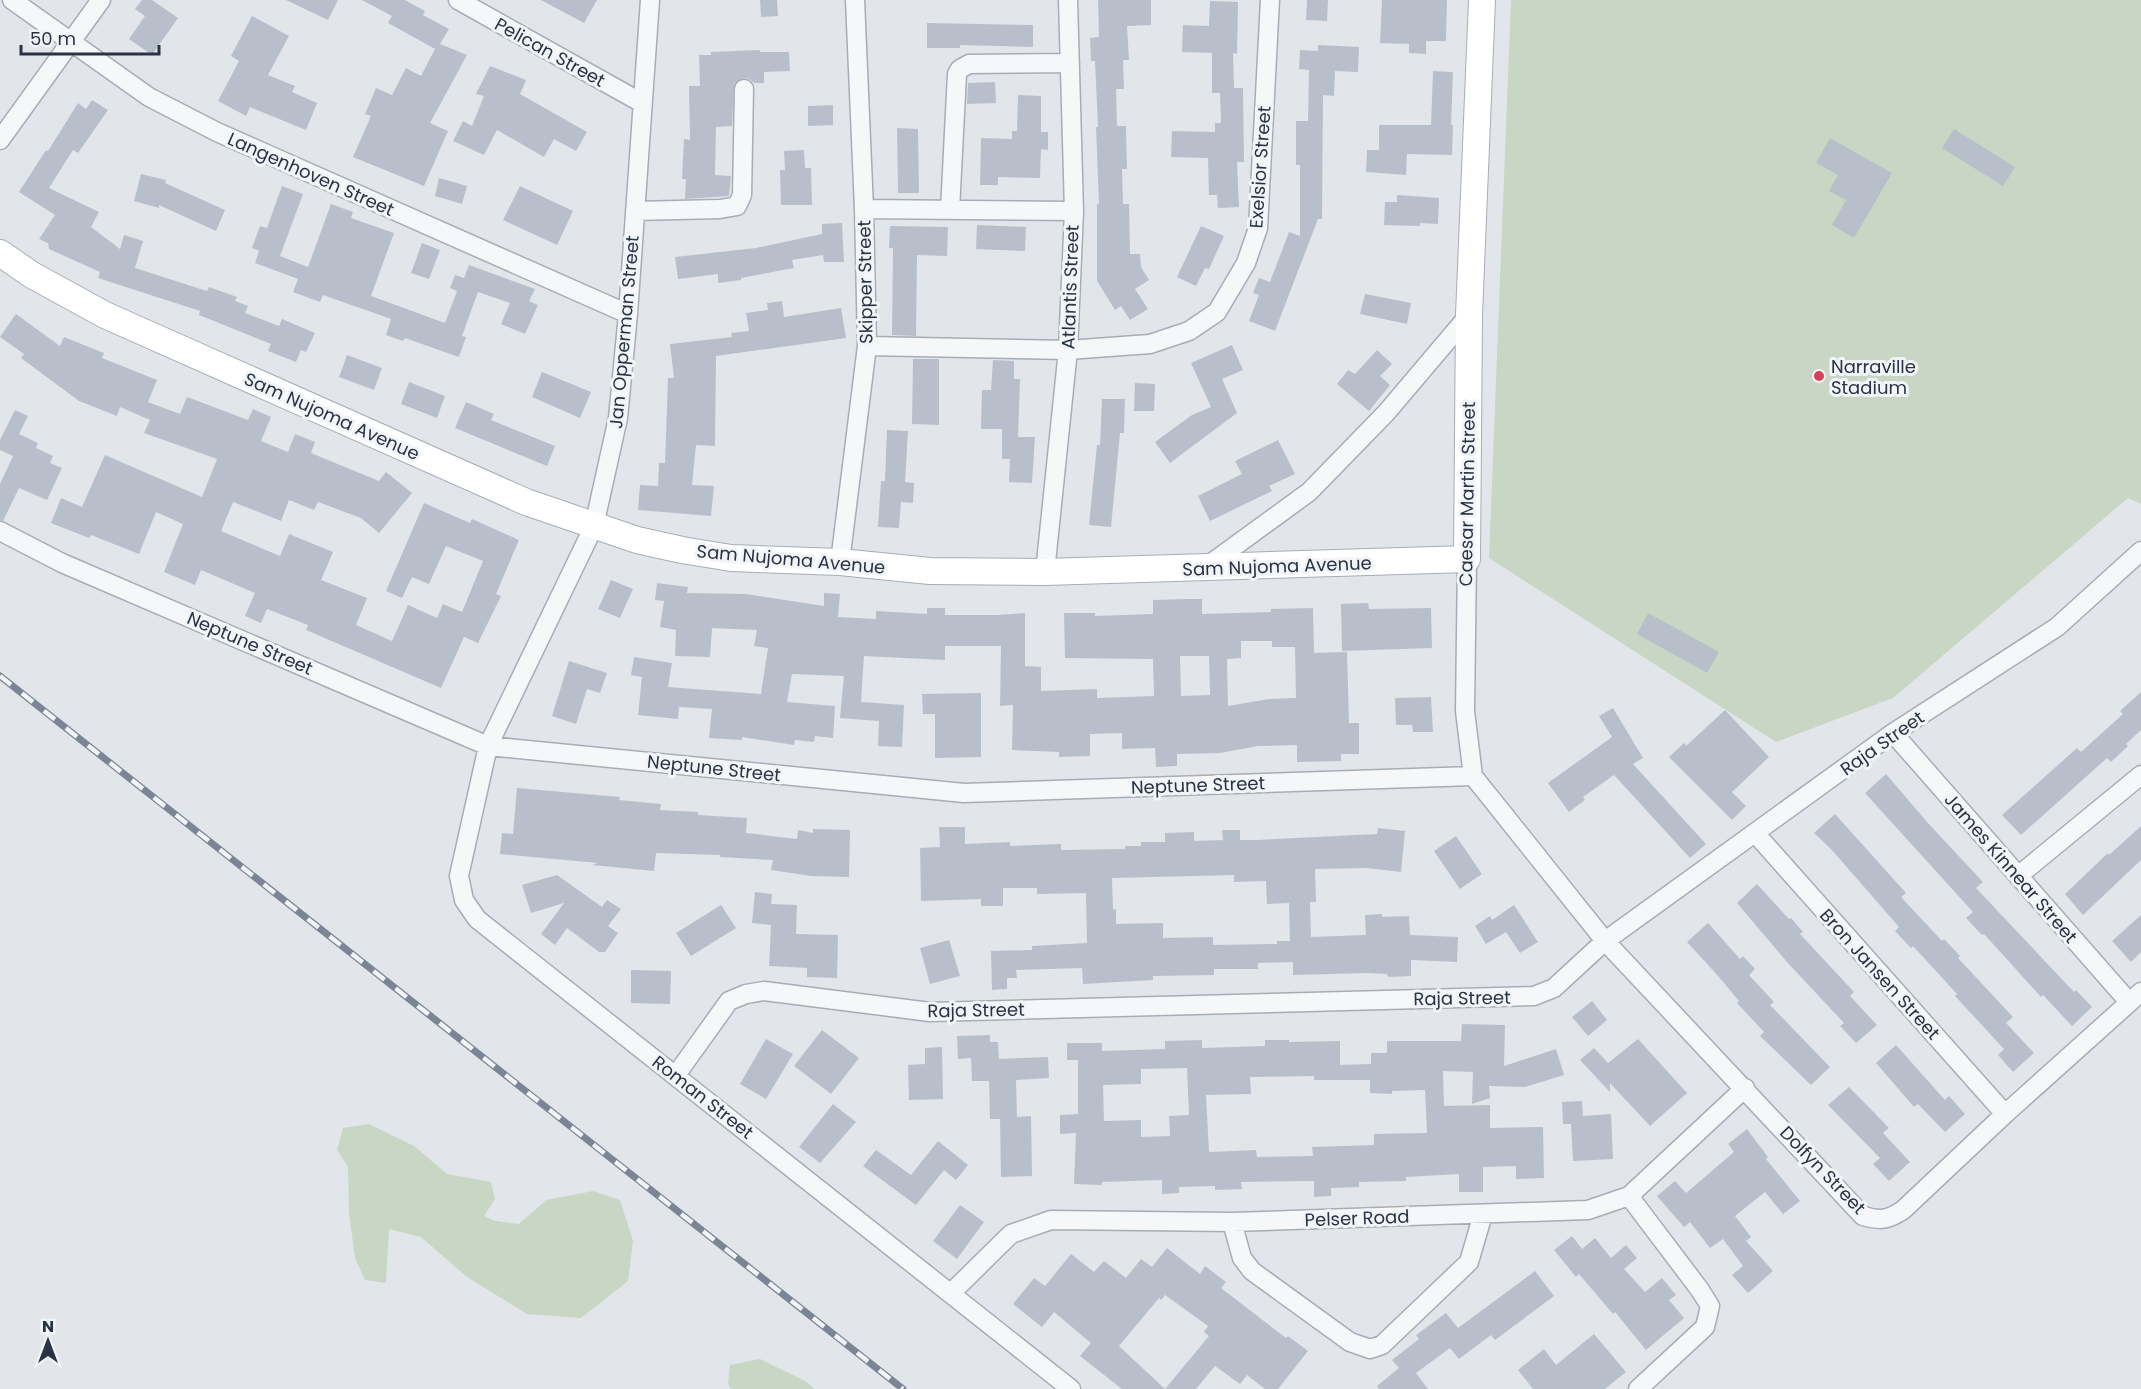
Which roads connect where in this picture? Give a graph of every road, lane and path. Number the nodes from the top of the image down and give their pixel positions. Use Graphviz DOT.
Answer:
graph roads {
  1 [pos="12,0"];
  2 [pos="101,0"];
  3 [pos="458,0"];
  4 [pos="651,0"];
  5 [pos="855,0"];
  6 [pos="1068,0"];
  7 [pos="1270,0"];
  8 [pos="1482,0"];
  9 [pos="70,42"];
  10 [pos="1070,63"];
  11 [pos="744,89"];
  12 [pos="642,103"];
  13 [pos="0,140"];
  14 [pos="864,209"];
  15 [pos="950,210"];
  16 [pos="635,211"];
  17 [pos="1074,211"];
  18 [pos="0,253"];
  19 [pos="628,314"];
  20 [pos="1469,315"];
  21 [pos="867,346"];
  22 [pos="1068,350"];
  23 [pos="594,526"];
  24 [pos="0,531"];
  25 [pos="2141,551"];
  26 [pos="1467,559"];
  27 [pos="840,562"];
  28 [pos="1206,567"];
  29 [pos="1045,572"];
  30 [pos="1893,733"];
  31 [pos="488,746"];
  32 [pos="2141,775"];
  33 [pos="1473,776"];
  34 [pos="1755,833"];
  35 [pos="2018,876"];
  36 [pos="1605,941"];
  37 [pos="2135,997"];
  38 [pos="676,1075"];
  39 [pos="1744,1088"];
  40 [pos="2005,1114"];
  41 [pos="1629,1196"];
  42 [pos="1483,1215"];
  43 [pos="1232,1222"];
  44 [pos="951,1293"];
  45 [pos="1071,1389"];
  46 [pos="1638,1389"];
  1 -- 9 [label="street, Langenhoven Street"];
  2 -- 9 [label="street"];
  3 -- 12 [label="street, Pelican Street"];
  4 -- 12 [label="street, Jan Opperman Street"];
  5 -- 14 [label="street, Skipper Street"];
  6 -- 10 [label="street, Atlantis Street"];
  7 -- 22 [label="street, Exelsior Street"];
  8 -- 20 [label="street, Caesar Martin Street"];
  9 -- 13 [label="street"];
  9 -- 19 [label="street, Langenhoven Street"];
  10 -- 15 [label="street"];
  10 -- 17 [label="street, Atlantis Street"];
  11 -- 16 [label="street"];
  12 -- 16 [label="street, Jan Opperman Street"];
  14 -- 15 [label="street"];
  14 -- 21 [label="street, Skipper Street"];
  15 -- 17 [label="street"];
  16 -- 19 [label="street, Jan Opperman Street"];
  17 -- 22 [label="street, Atlantis Street"];
  18 -- 23 [label="street, Sam Nujoma Avenue"];
  19 -- 23 [label="street, Jan Opperman Street"];
  20 -- 26 [label="street, Caesar Martin Street"];
  20 -- 28 [label="street"];
  21 -- 22 [label="street, Exelsior Street"];
  21 -- 27 [label="street, Skipper Street"];
  22 -- 29 [label="street, Atlantis Street"];
  23 -- 27 [label="street, Sam Nujoma Avenue"];
  23 -- 31 [label="street, Jan Opperman Street"];
  24 -- 31 [label="street, Neptune Street"];
  25 -- 30 [label="street, Raja Street"];
  26 -- 28 [label="street, Sam Nujoma Avenue"];
  26 -- 33 [label="street, Caesar Martin Street"];
  27 -- 29 [label="street, Sam Nujoma Avenue"];
  28 -- 29 [label="street, Sam Nujoma Avenue"];
  30 -- 34 [label="street, Raja Street"];
  30 -- 35 [label="street, James Kinnear Street"];
  31 -- 33 [label="street, Neptune Street"];
  31 -- 38 [label="street, Roman Street"];
  32 -- 35 [label="street"];
  33 -- 36 [label="street"];
  34 -- 36 [label="street, Raja Street"];
  34 -- 40 [label="street, Bron Jansen Street"];
  35 -- 37 [label="street, James Kinnear Street"];
  36 -- 38 [label="street, Raja Street"];
  36 -- 39 [label="street, Dolfyn Street"];
  37 -- 40 [label="street, Dolfyn Street"];
  38 -- 44 [label="street, Roman Street"];
  39 -- 40 [label="street, Dolfyn Street"];
  39 -- 41 [label="street, Pelser Road"];
  41 -- 42 [label="street, Pelser Road"];
  41 -- 46 [label="street"];
  42 -- 43 [label="street, Pelser Road"];
  42 -- 43 [label="street"];
  43 -- 44 [label="street, Pelser Road"];
  44 -- 45 [label="street, Roman Street"];
}
